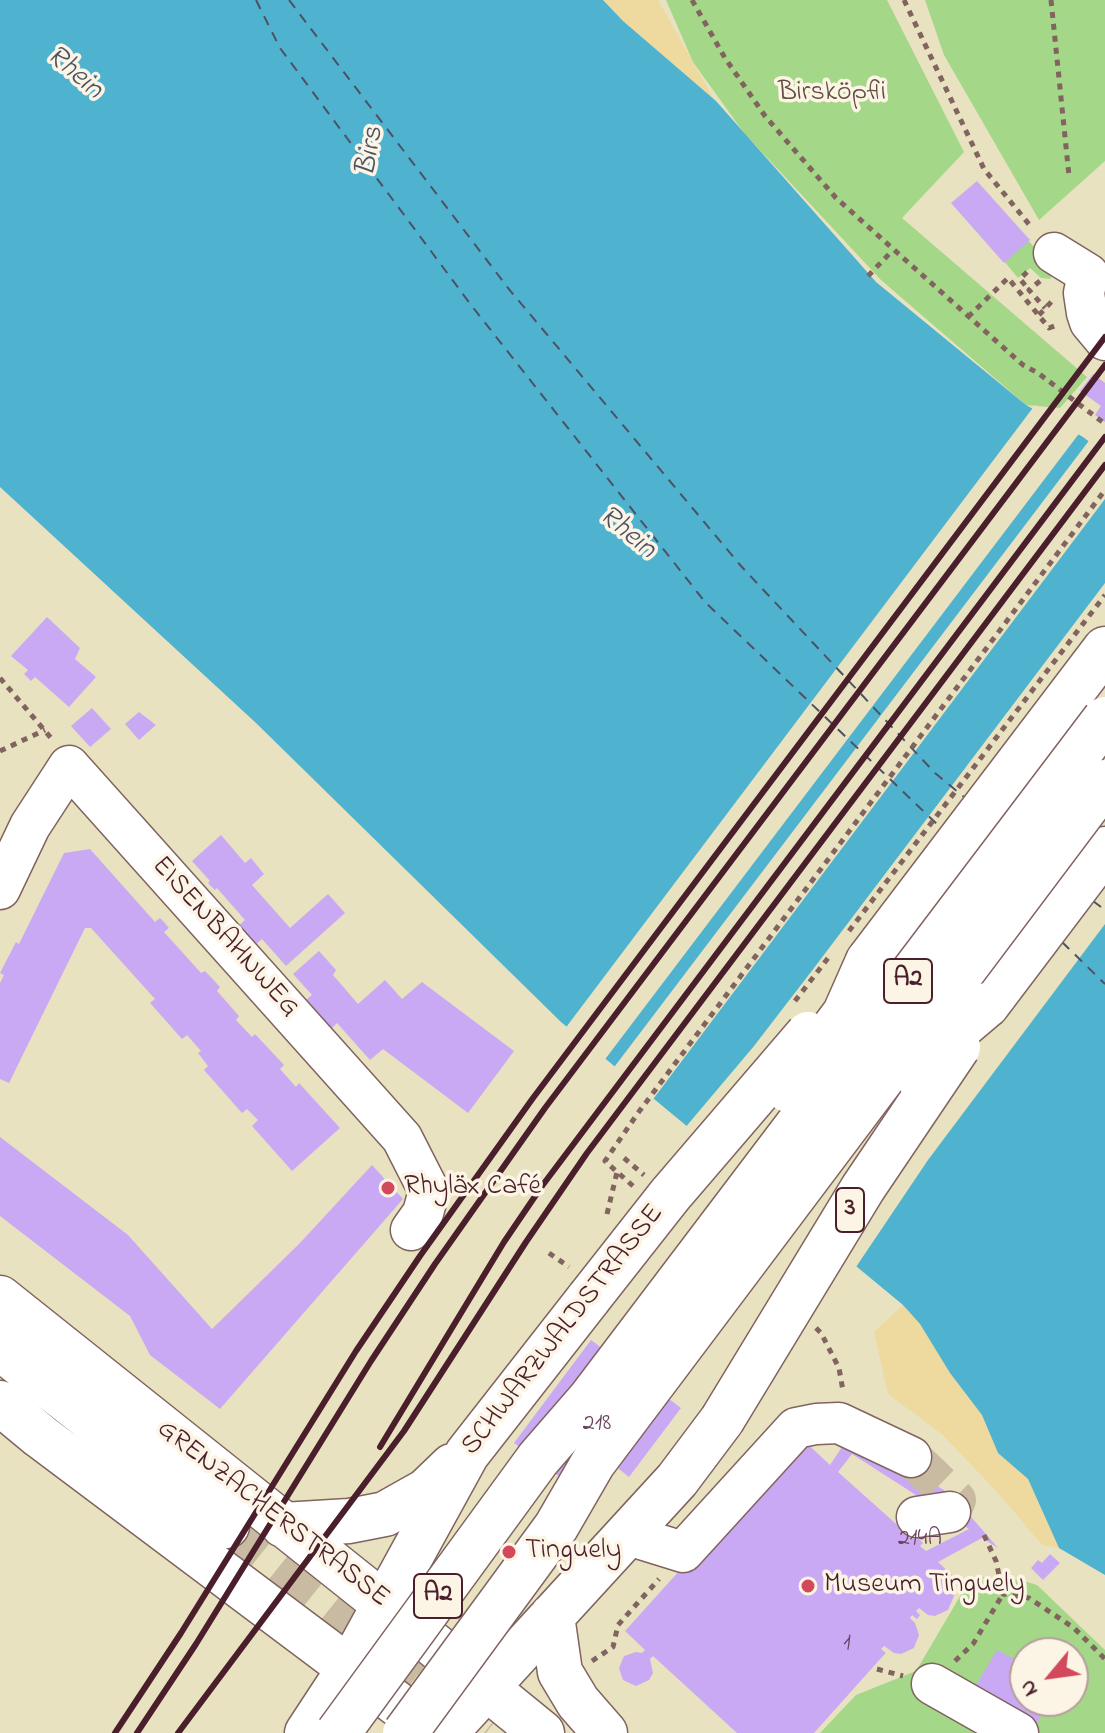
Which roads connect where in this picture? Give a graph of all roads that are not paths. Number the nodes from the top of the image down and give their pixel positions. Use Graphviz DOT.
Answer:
graph roads {
  1 [pos="1096,264"];
  2 [pos="1051,268"];
  3 [pos="1105,340"];
  4 [pos="1105,649"];
  5 [pos="1105,719"];
  6 [pos="1105,782"];
  7 [pos="1105,849"];
  8 [pos="0,889"];
  9 [pos="851,947"];
  10 [pos="987,1005"];
  11 [pos="411,1230"];
  12 [pos="0,1298"];
  13 [pos="0,1348"];
  14 [pos="0,1403"];
  15 [pos="467,1454"];
  16 [pos="911,1457"];
  17 [pos="538,1459"];
  18 [pos="283,1525"];
  19 [pos="227,1526"];
  20 [pos="556,1527"];
  21 [pos="628,1535"];
  22 [pos="385,1605"];
  23 [pos="552,1616"];
  24 [pos="349,1669"];
  25 [pos="466,1671"];
  26 [pos="932,1684"];
  27 [pos="396,1725"];
  28 [pos="307,1733"];
  29 [pos="338,1733"];
  30 [pos="436,1733"];
  31 [pos="445,1733"];
  32 [pos="542,1733"];
  33 [pos="605,1733"];
  34 [pos="1018,1733"];
  1 -- 2 [label="street"];
  1 -- 3 [label="street"];
  4 -- 9 [label="main road"];
  5 -- 17 [label="main road, A2, bridge"];
  6 -- 20 [label="main road, A2, bridge"];
  7 -- 10 [label="main road, 3"];
  8 -- 11 [label="street, EISENBAHNWEG"];
  9 -- 15 [label="main road, SCHWARZWALDSTRASSE, bridge"];
  9 -- 17 [label="main road, bridge"];
  10 -- 20 [label="main road, bridge"];
  10 -- 21 [label="main road, 3, bridge"];
  12 -- 18 [label="main road, GRENZACHERSTRASSE"];
  13 -- 19 [label="main road, GRENZACHERSTRASSE"];
  14 -- 24 [label="main road"];
  15 -- 18 [label="main road"];
  15 -- 22 [label="main road, SCHWARZWALDSTRASSE"];
  16 -- 21 [label="street"];
  17 -- 29 [label="main road, A2, bridge"];
  18 -- 22 [label="main road, GRENZACHERSTRASSE"];
  20 -- 27 [label="main road, A2, bridge"];
  21 -- 23 [label="main road, 3"];
  22 -- 24 [label="main road, SCHWARZWALDSTRASSE"];
  22 -- 25 [label="main road, GRENZACHERSTRASSE"];
  23 -- 25 [label="main road, 3"];
  23 -- 33 [label="main road"];
  24 -- 27 [label="main road"];
  24 -- 28 [label="main road, SCHWARZWALDSTRASSE"];
  25 -- 27 [label="main road"];
  25 -- 31 [label="main road, 3"];
  25 -- 32 [label="main road, GRENZACHERSTRASSE"];
  26 -- 34 [label="street"];
  27 -- 30 [label="main road"];
}
